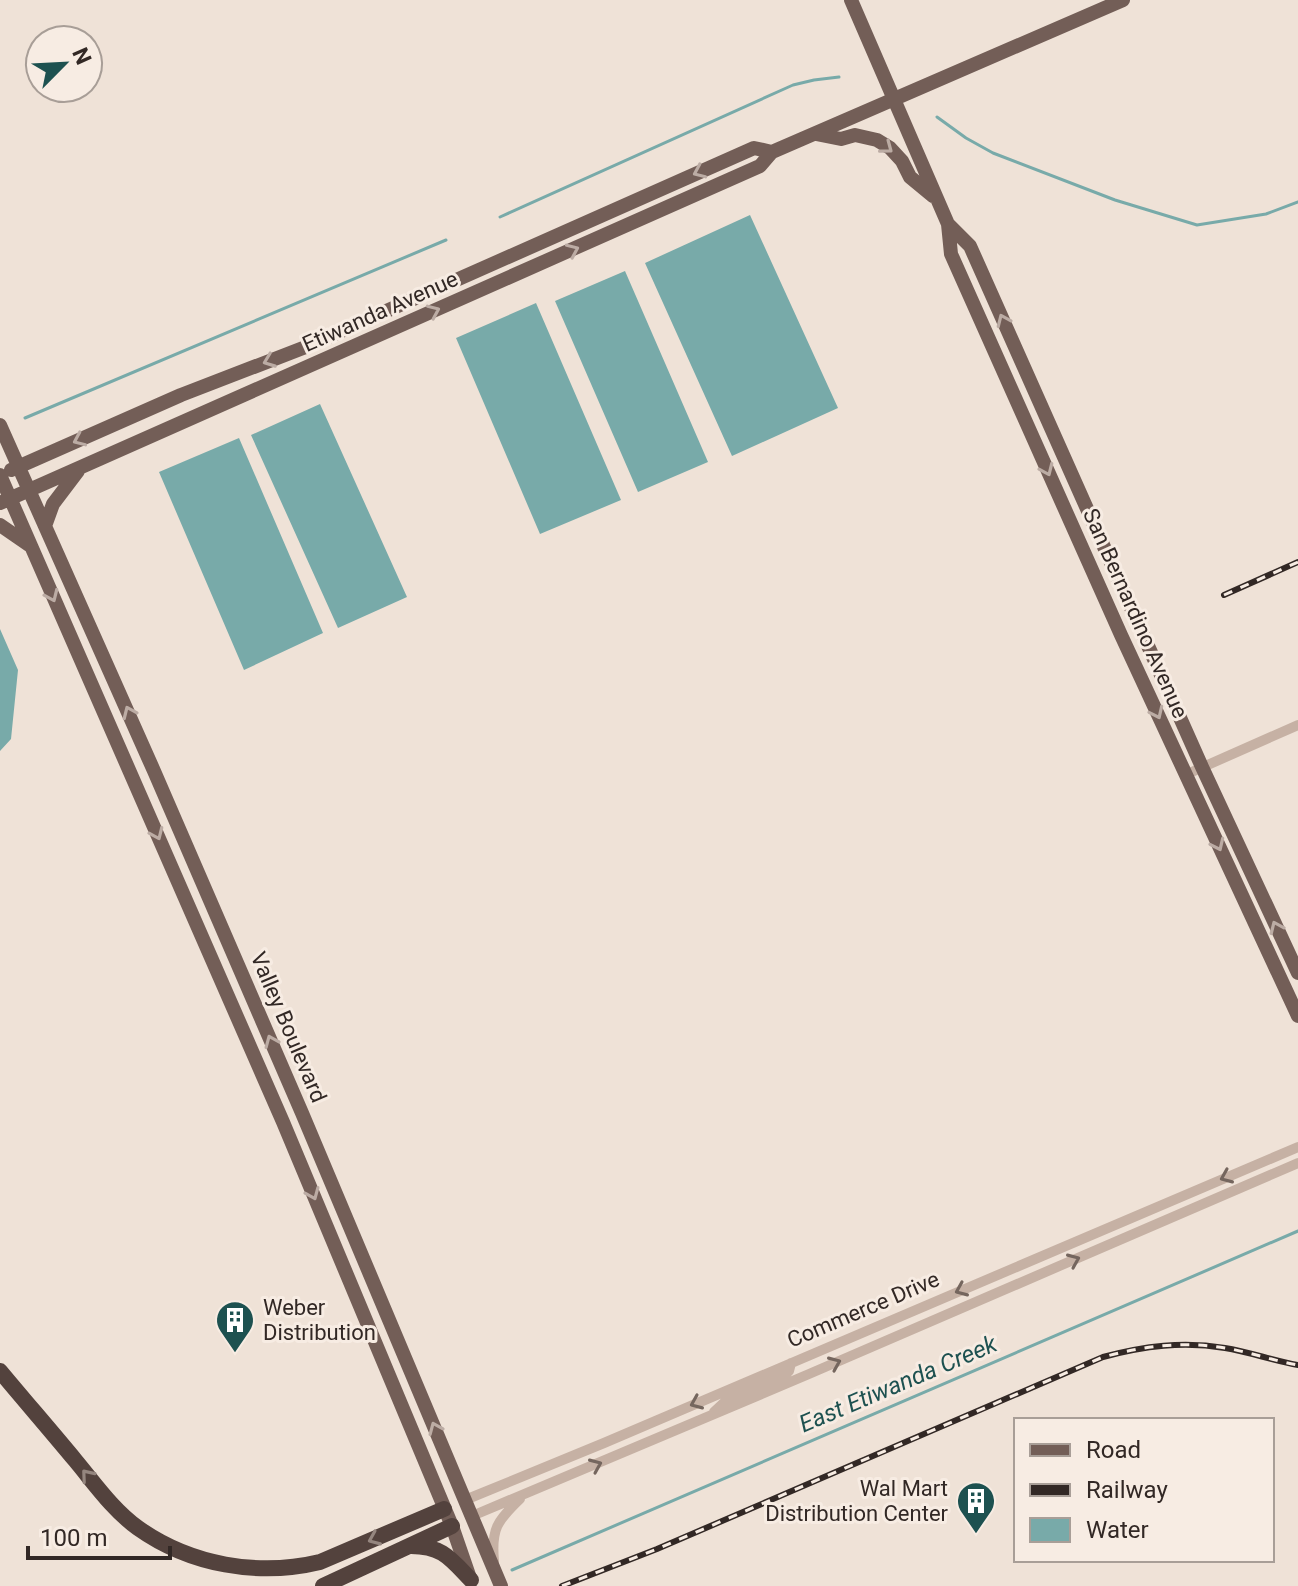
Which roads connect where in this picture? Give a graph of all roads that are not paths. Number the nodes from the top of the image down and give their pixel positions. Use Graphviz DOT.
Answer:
graph roads {
  1 [pos="851,0"];
  2 [pos="1123,0"];
  3 [pos="893,100"];
  4 [pos="816,133"];
  5 [pos="772,152"];
  6 [pos="939,201"];
  7 [pos="948,224"];
  8 [pos="0,425"];
  9 [pos="18,467"];
  10 [pos="80,467"];
  11 [pos="0,474"];
  12 [pos="28,490"];
  13 [pos="5,501"];
  14 [pos="0,525"];
  15 [pos="45,526"];
  16 [pos="31,546"];
  17 [pos="1298,725"];
  18 [pos="1202,767"];
  19 [pos="1185,775"];
  20 [pos="1298,973"];
  21 [pos="1298,1016"];
  22 [pos="1298,1147"];
  23 [pos="1298,1163"];
  24 [pos="791,1363"];
  25 [pos="0,1371"];
  26 [pos="710,1416"];
  27 [pos="524,1495"];
  28 [pos="465,1500"];
  29 [pos="444,1509"];
  30 [pos="472,1516"];
  31 [pos="452,1526"];
  32 [pos="488,1540"];
  33 [pos="409,1546"];
  34 [pos="454,1554"];
  35 [pos="498,1579"];
  36 [pos="472,1583"];
  37 [pos="323,1586"];
  1 -- 3 [label="main road, San Bernardino Avenue"];
  2 -- 3 [label="main road, Etiwanda Avenue"];
  3 -- 4 [label="main road, Etiwanda Avenue"];
  3 -- 6 [label="main road, San Bernardino Avenue"];
  4 -- 5 [label="main road, Etiwanda Avenue"];
  4 -- 6 [label="main road, one-way"];
  5 -- 9 [label="main road, Etiwanda Avenue, one-way"];
  10 -- 5 [label="main road, Etiwanda Avenue, one-way"];
  6 -- 7 [label="main road, San Bernardino Avenue"];
  18 -- 7 [label="main road, San Bernardino Avenue, one-way"];
  7 -- 19 [label="main road, San Bernardino Avenue, one-way"];
  8 -- 9 [label="main road, Valley Boulevard"];
  9 -- 11 [label="main road, Etiwanda Avenue"];
  9 -- 12 [label="main road, Valley Boulevard"];
  10 -- 12 [label="main road, Etiwanda Avenue"];
  10 -- 15 [label="main road"];
  11 -- 13 [label="main road, Valley Boulevard"];
  12 -- 13 [label="main road, Etiwanda Avenue"];
  12 -- 15 [label="main road, Valley Boulevard"];
  13 -- 16 [label="main road, Valley Boulevard"];
  14 -- 16 [label="main road"];
  28 -- 15 [label="main road, Valley Boulevard, one-way"];
  16 -- 29 [label="main road, Valley Boulevard, one-way"];
  17 -- 18 [label="street"];
  18 -- 19 [label="street"];
  20 -- 18 [label="main road, San Bernardino Avenue, one-way"];
  19 -- 21 [label="main road, San Bernardino Avenue, one-way"];
  22 -- 24 [label="street, Commerce Drive, one-way"];
  26 -- 23 [label="street, Commerce Drive, one-way"];
  24 -- 26 [label="street"];
  24 -- 28 [label="street, Commerce Drive, one-way"];
  29 -- 25 [label="highway, one-way"];
  27 -- 26 [label="street, Commerce Drive, one-way"];
  27 -- 30 [label="street, Commerce Drive"];
  27 -- 32 [label="street"];
  28 -- 29 [label="main road, Commerce Drive"];
  28 -- 30 [label="main road, Valley Boulevard"];
  29 -- 31 [label="main road, Valley Boulevard"];
  30 -- 31 [label="main road, Commerce Drive"];
  30 -- 32 [label="main road, Valley Boulevard"];
  31 -- 33 [label="highway"];
  31 -- 34 [label="main road, Valley Boulevard"];
  32 -- 35 [label="main road, Valley Boulevard"];
  33 -- 34 [label="highway"];
  33 -- 37 [label="highway"];
  34 -- 36 [label="highway"];
}
